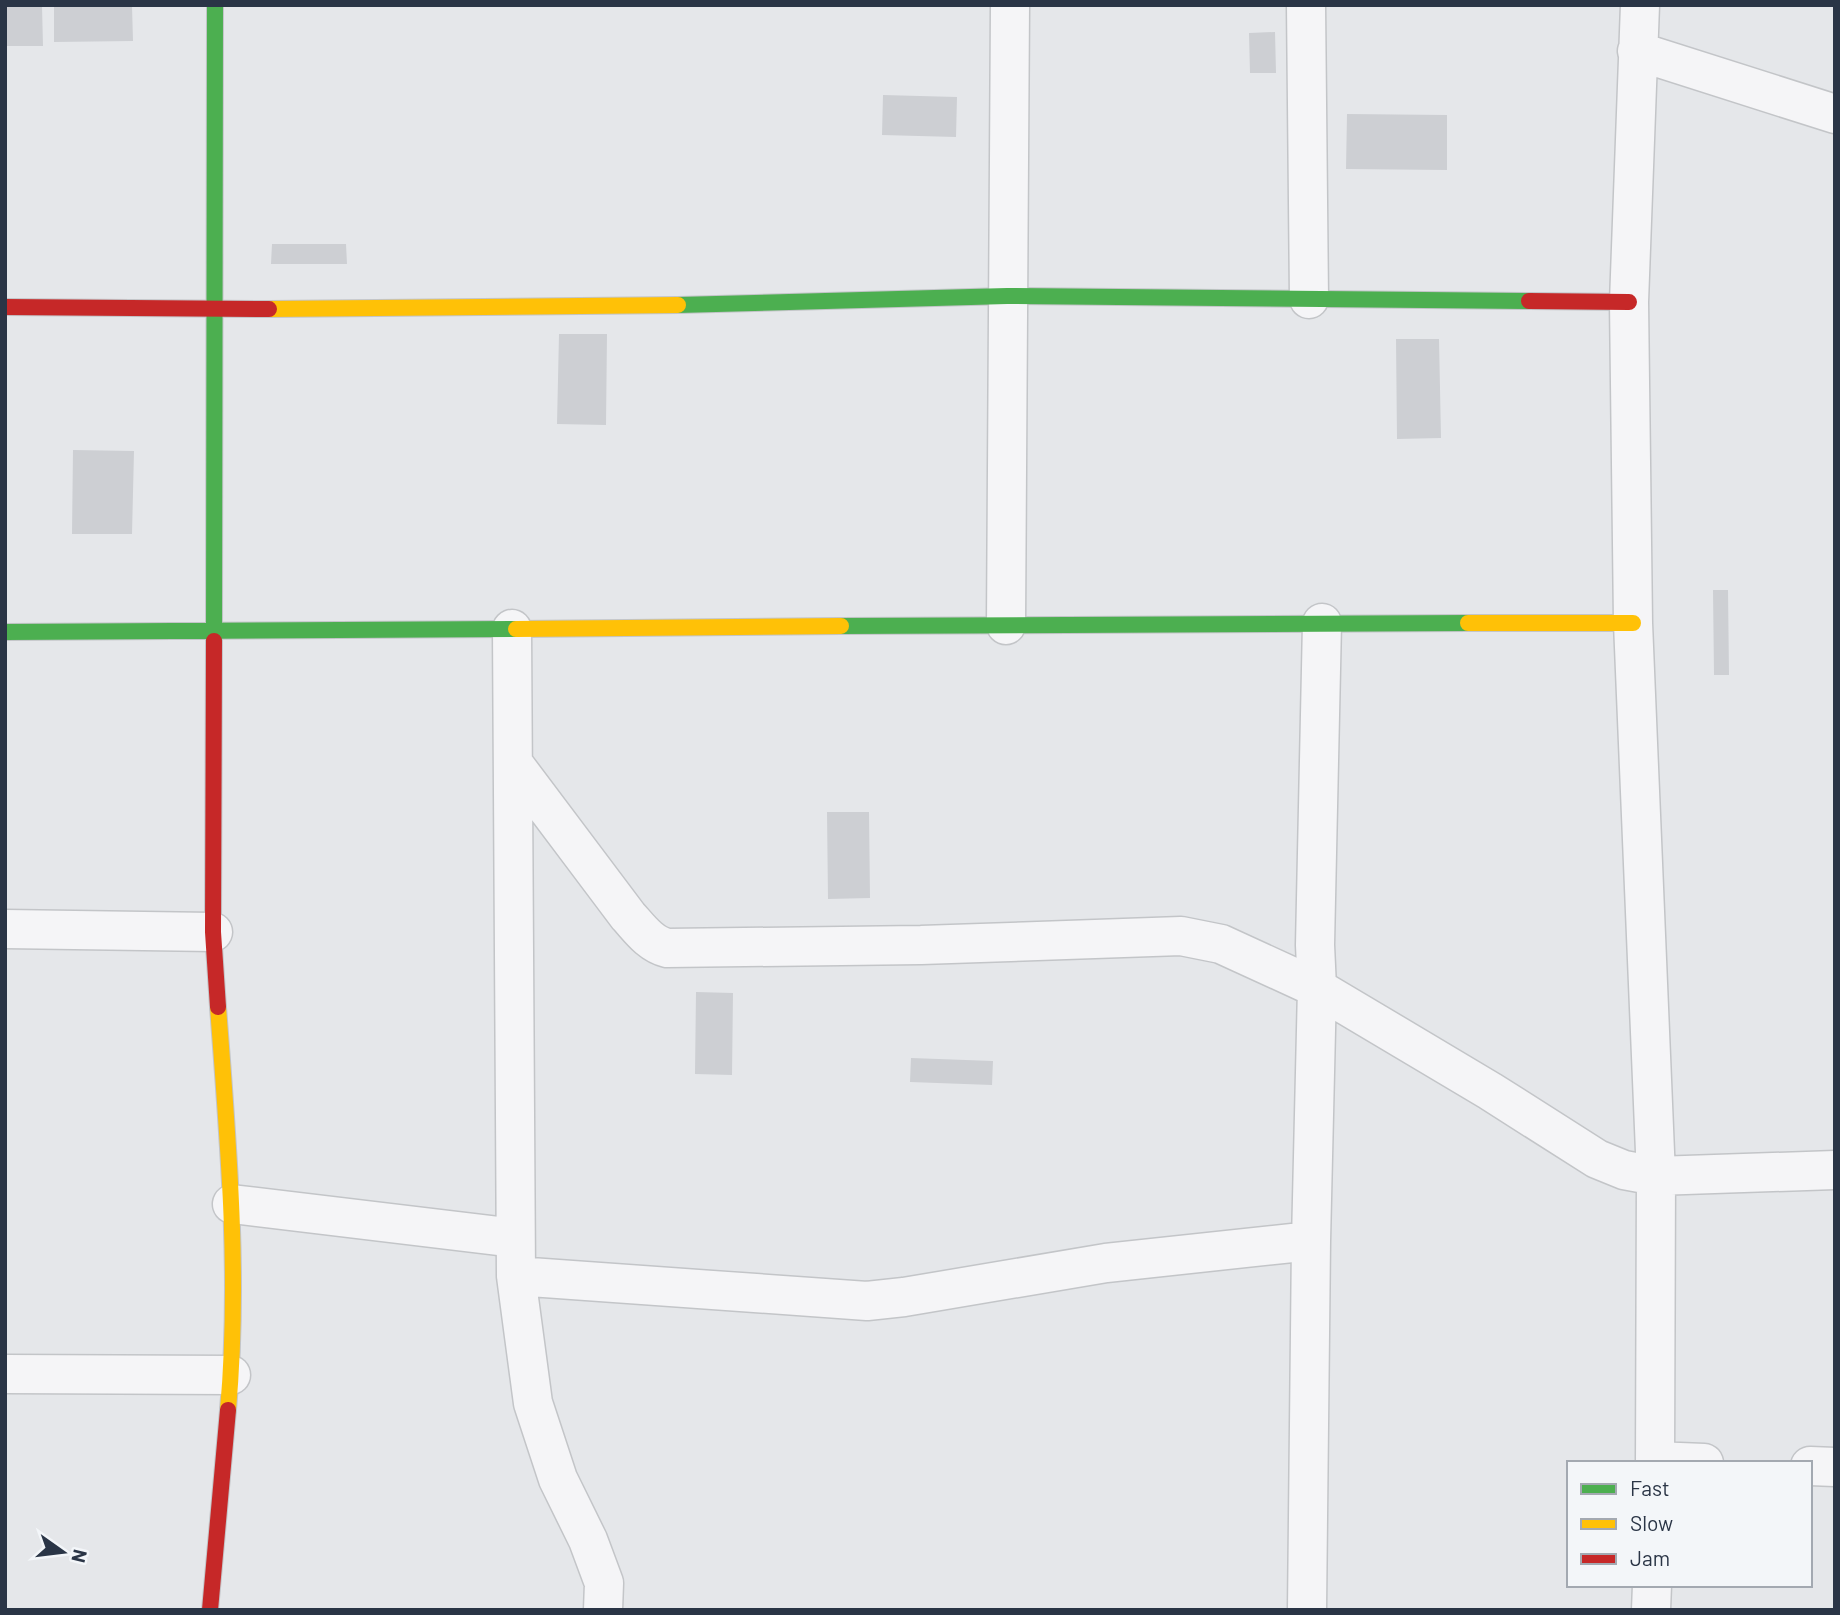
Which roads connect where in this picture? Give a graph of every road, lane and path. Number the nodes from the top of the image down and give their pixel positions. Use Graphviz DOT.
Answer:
graph roads {
  1 [pos="215,5"];
  2 [pos="1010,5"];
  3 [pos="1306,5"];
  4 [pos="1640,5"];
  5 [pos="1637,51"];
  6 [pos="1835,114"];
  7 [pos="1007,296"];
  8 [pos="1309,299"];
  9 [pos="1629,302"];
  10 [pos="5,307"];
  11 [pos="214,310"];
  12 [pos="1322,622"];
  13 [pos="1633,623"];
  14 [pos="1006,625"];
  15 [pos="512,629"];
  16 [pos="5,632"];
  17 [pos="214,632"];
  18 [pos="513,763"];
  19 [pos="5,929"];
  20 [pos="213,932"];
  21 [pos="1317,988"];
  22 [pos="1835,1170"];
  23 [pos="1656,1176"];
  24 [pos="232,1204"];
  25 [pos="515,1238"];
  26 [pos="1311,1241"];
  27 [pos="516,1276"];
  28 [pos="5,1374"];
  29 [pos="231,1375"];
  30 [pos="1655,1461"];
  31 [pos="1812,1466"];
  32 [pos="1835,1467"];
  33 [pos="1652,1587"];
  34 [pos="211,1610"];
  35 [pos="603,1610"];
  36 [pos="1307,1610"];
  37 [pos="1651,1610"];
  1 -- 11 [label="street"];
  2 -- 7 [label="street"];
  3 -- 8 [label="street"];
  4 -- 5 [label="street"];
  5 -- 6 [label="street"];
  5 -- 9 [label="street"];
  7 -- 8 [label="street"];
  7 -- 11 [label="street"];
  7 -- 14 [label="street"];
  8 -- 9 [label="street"];
  9 -- 13 [label="street"];
  10 -- 11 [label="street"];
  11 -- 17 [label="street"];
  12 -- 13 [label="street"];
  12 -- 14 [label="street"];
  12 -- 21 [label="street"];
  13 -- 23 [label="street"];
  14 -- 15 [label="street"];
  15 -- 17 [label="street"];
  15 -- 18 [label="street"];
  16 -- 17 [label="street"];
  17 -- 20 [label="street"];
  18 -- 21 [label="street"];
  18 -- 25 [label="street"];
  19 -- 20 [label="street"];
  20 -- 24 [label="street"];
  21 -- 23 [label="street"];
  21 -- 26 [label="street"];
  22 -- 23 [label="street"];
  23 -- 30 [label="street"];
  24 -- 25 [label="street"];
  24 -- 29 [label="street"];
  25 -- 27 [label="street"];
  26 -- 27 [label="street"];
  26 -- 36 [label="street"];
  27 -- 35 [label="street"];
  28 -- 29 [label="street"];
  29 -- 34 [label="street"];
  31 -- 32 [label="street"];
  33 -- 37 [label="street"];
}
